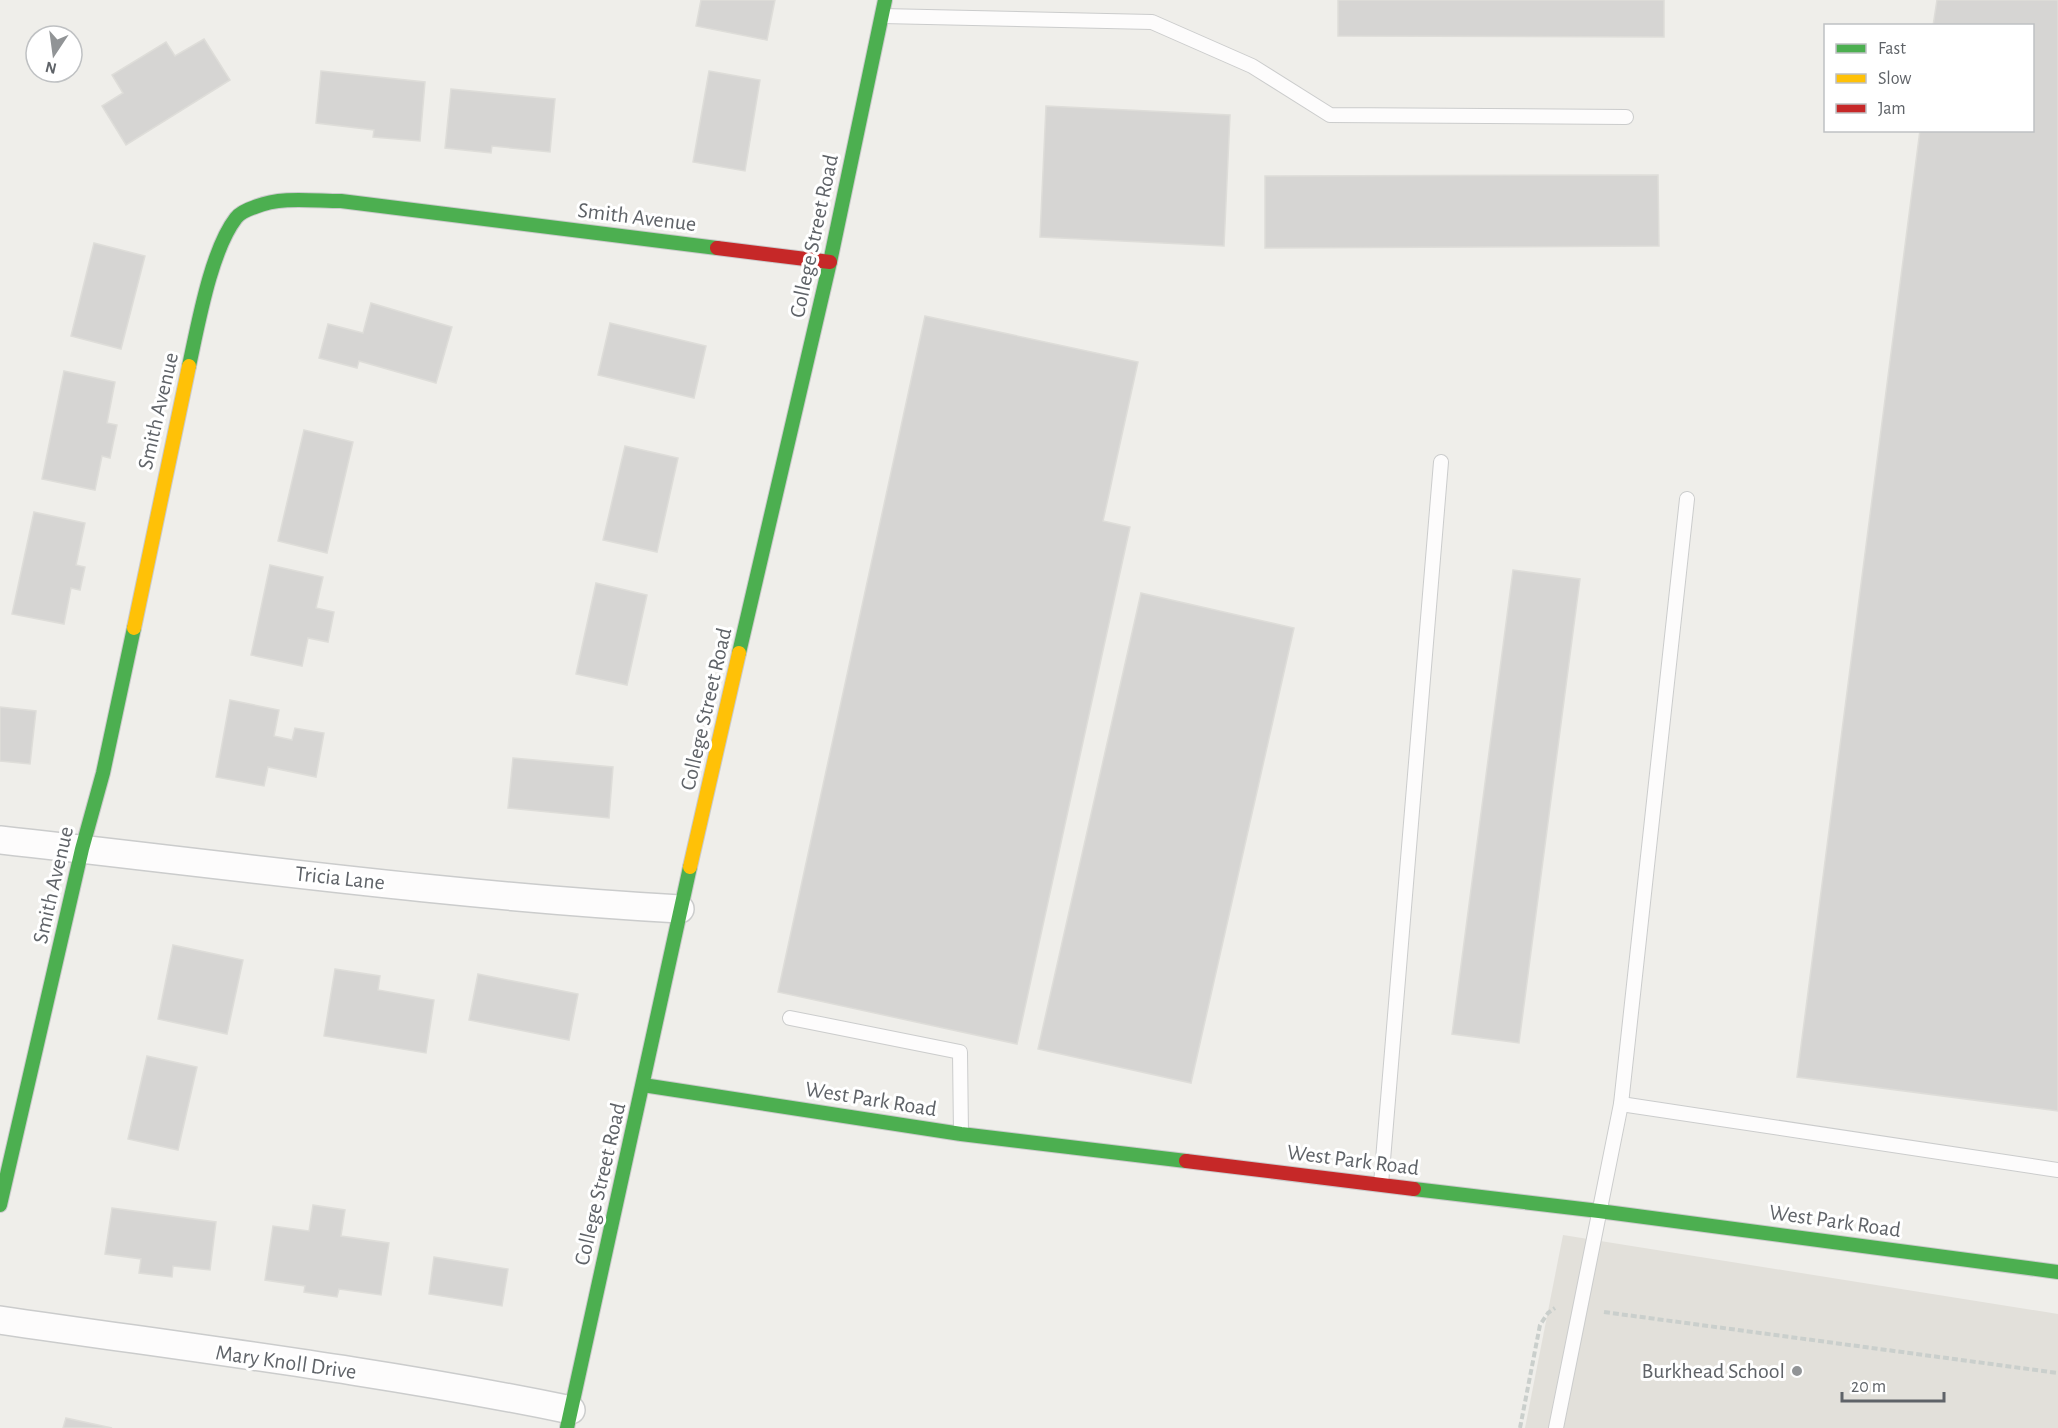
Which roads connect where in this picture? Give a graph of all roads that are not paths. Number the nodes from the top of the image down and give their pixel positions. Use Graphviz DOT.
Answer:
graph roads {
  1 [pos="885,0"];
  2 [pos="882,16"];
  3 [pos="1626,117"];
  4 [pos="830,262"];
  5 [pos="1441,462"];
  6 [pos="1687,499"];
  7 [pos="0,840"];
  8 [pos="82,849"];
  9 [pos="680,909"];
  10 [pos="790,1018"];
  11 [pos="643,1085"];
  12 [pos="1621,1104"];
  13 [pos="961,1134"];
  14 [pos="2058,1170"];
  15 [pos="1381,1185"];
  16 [pos="0,1205"];
  17 [pos="1599,1211"];
  18 [pos="2058,1272"];
  19 [pos="0,1320"];
  20 [pos="569,1419"];
  21 [pos="1556,1428"];
  1 -- 2 [label="street, College Street Road"];
  2 -- 3 [label="lane"];
  2 -- 4 [label="street, College Street Road"];
  4 -- 8 [label="street, Smith Avenue"];
  4 -- 9 [label="street, College Street Road"];
  5 -- 15 [label="lane"];
  6 -- 12 [label="lane"];
  7 -- 8 [label="street, Tricia Lane"];
  8 -- 9 [label="street, Tricia Lane"];
  8 -- 16 [label="street, Smith Avenue"];
  9 -- 11 [label="street, College Street Road"];
  10 -- 13 [label="lane"];
  11 -- 13 [label="street, West Park Road"];
  11 -- 20 [label="street, College Street Road"];
  12 -- 14 [label="lane"];
  12 -- 17 [label="lane"];
  13 -- 15 [label="street, West Park Road"];
  15 -- 17 [label="street, West Park Road"];
  17 -- 18 [label="street, West Park Road"];
  17 -- 21 [label="lane"];
  19 -- 20 [label="street, Mary Knoll Drive"];
}
